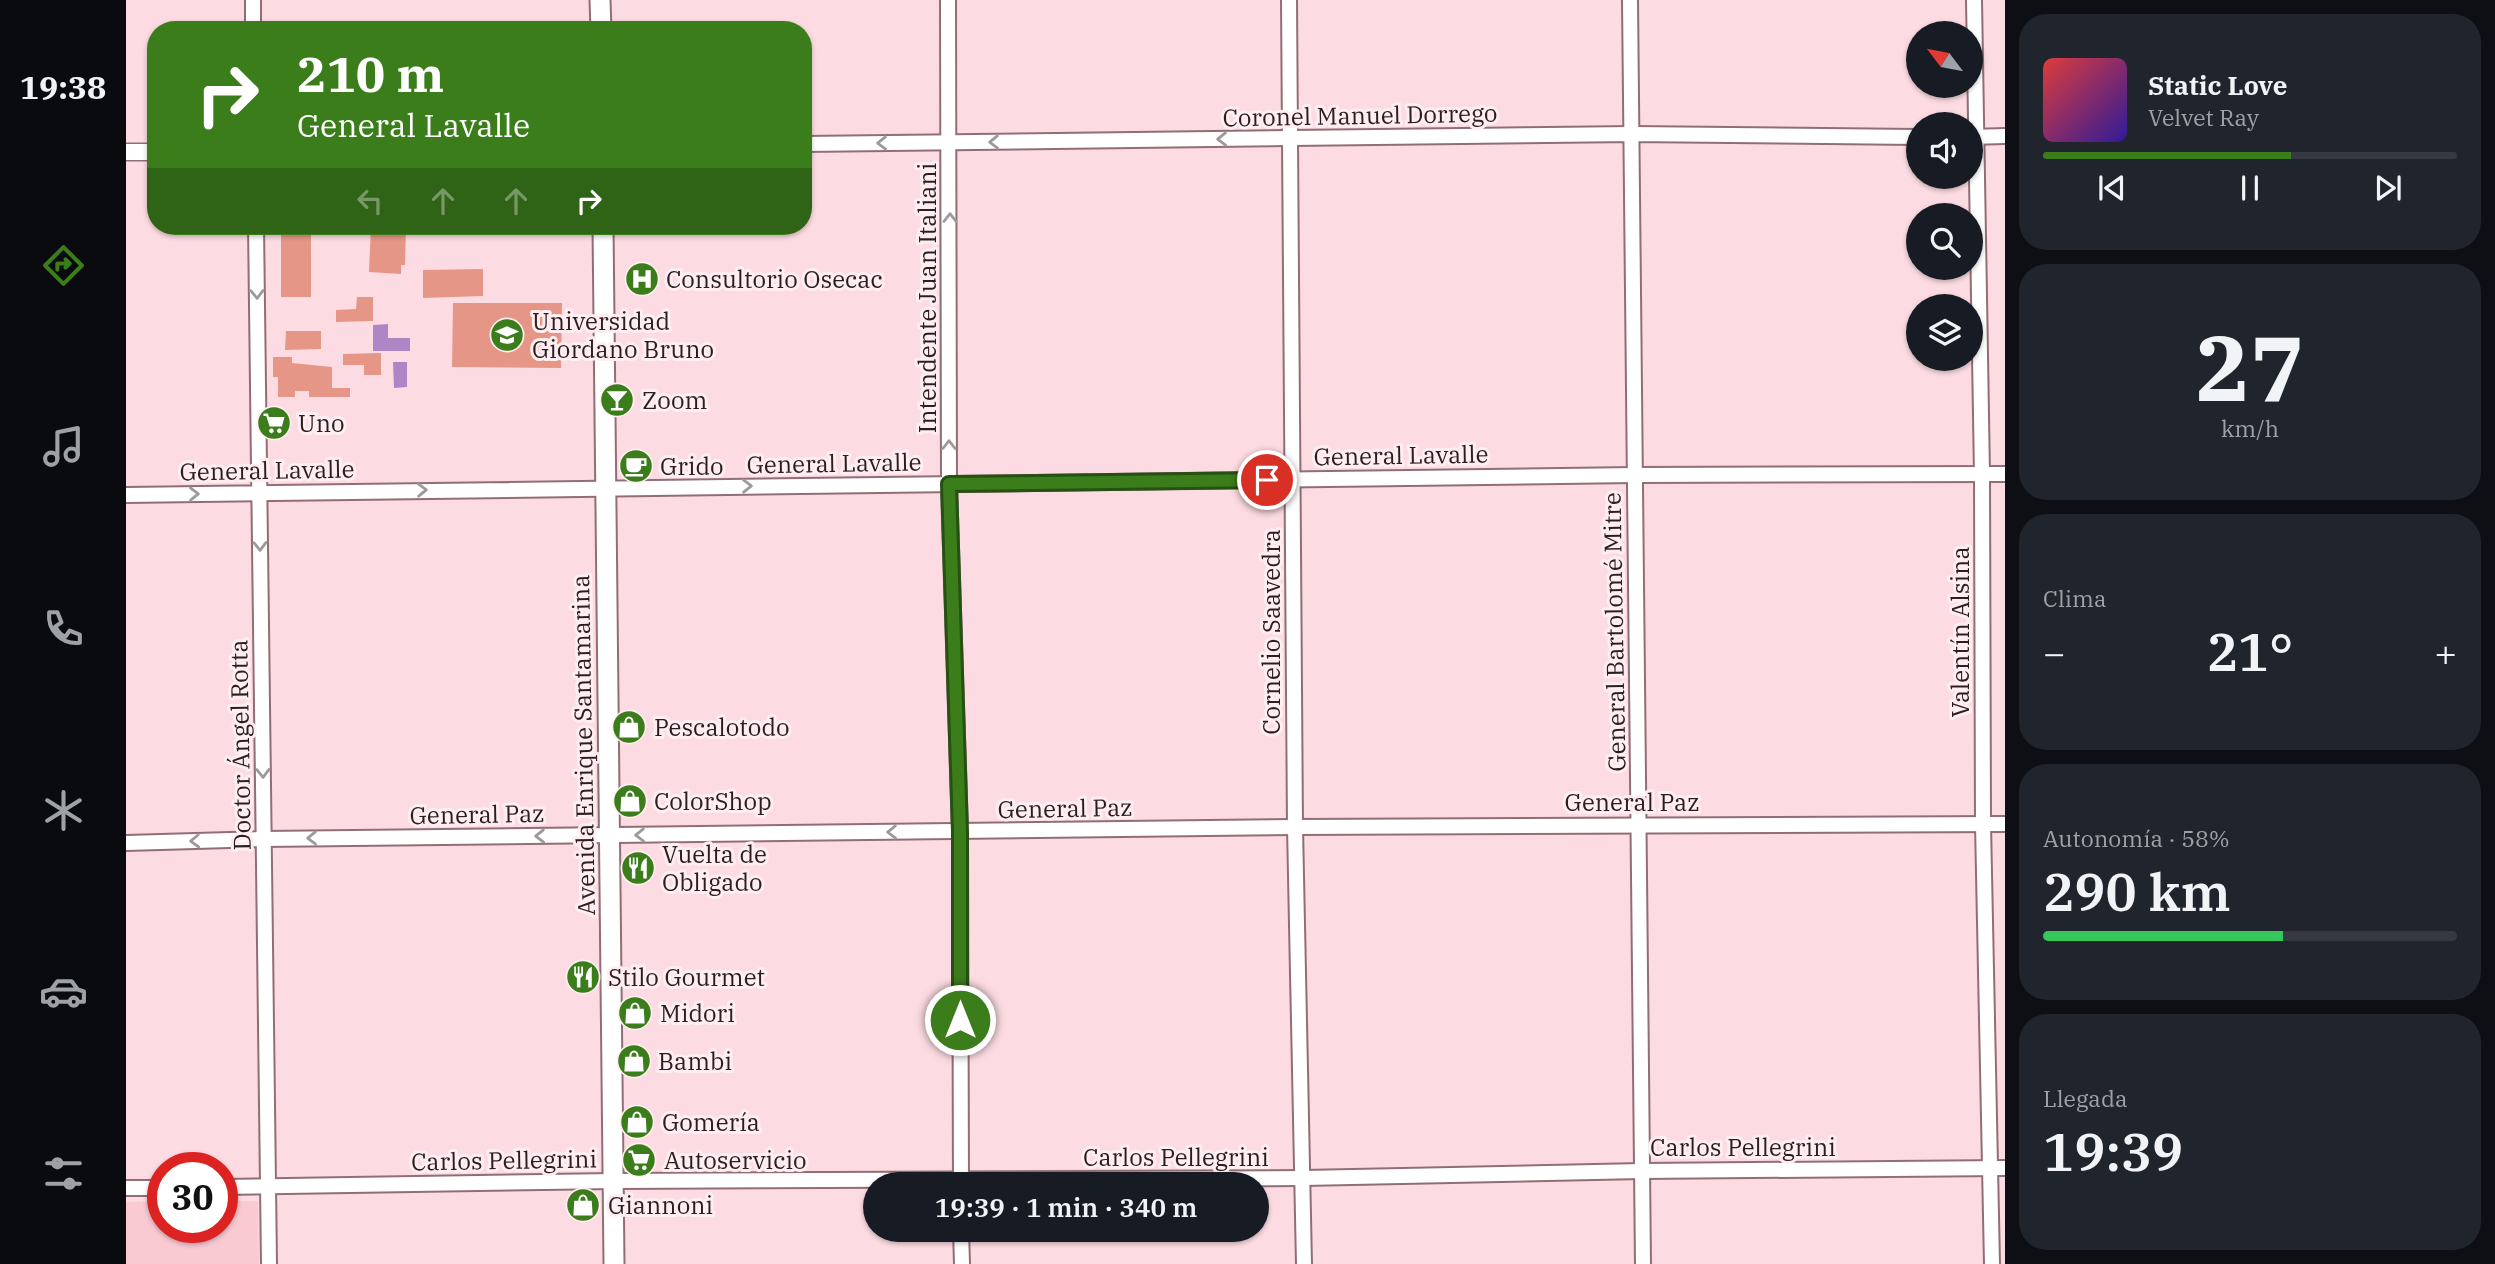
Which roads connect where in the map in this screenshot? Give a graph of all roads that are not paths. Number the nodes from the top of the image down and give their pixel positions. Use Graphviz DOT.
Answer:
graph roads {
  1 [pos="253,0"];
  2 [pos="600,0"];
  3 [pos="948,0"];
  4 [pos="1289,0"];
  5 [pos="1630,0"];
  6 [pos="1974,0"];
  7 [pos="253,21"];
  8 [pos="601,21"];
  9 [pos="1973,112"];
  10 [pos="1632,134"];
  11 [pos="1906,136"];
  12 [pos="2005,136"];
  13 [pos="1983,137"];
  14 [pos="1290,138"];
  15 [pos="950,142"];
  16 [pos="812,144"];
  17 [pos="126,152"];
  18 [pos="147,152"];
  19 [pos="1974,189"];
  20 [pos="256,235"];
  21 [pos="603,235"];
  22 [pos="1982,474"];
  23 [pos="2005,474"];
  24 [pos="1635,475"];
  25 [pos="1294,479"];
  26 [pos="949,484"];
  27 [pos="605,488"];
  28 [pos="259,492"];
  29 [pos="126,495"];
  30 [pos="1983,824"];
  31 [pos="2005,824"];
  32 [pos="1639,825"];
  33 [pos="1294,827"];
  34 [pos="960,832"];
  35 [pos="608,835"];
  36 [pos="264,839"];
  37 [pos="126,843"];
  38 [pos="1998,1168"];
  39 [pos="1642,1171"];
  40 [pos="961,1172"];
  41 [pos="1269,1178"];
  42 [pos="1303,1178"];
  43 [pos="614,1181"];
  44 [pos="863,1182"];
  45 [pos="238,1187"];
  46 [pos="268,1187"];
  47 [pos="126,1188"];
  48 [pos="147,1188"];
  49 [pos="961,1242"];
  50 [pos="269,1264"];
  51 [pos="614,1264"];
  52 [pos="962,1264"];
  53 [pos="1304,1264"];
  54 [pos="1643,1264"];
  55 [pos="1992,1264"];
  1 -- 7 [label="street"];
  2 -- 8 [label="main road"];
  3 -- 15 [label="street, Intendente Juan Italiani"];
  4 -- 14 [label="street, Cornelio Saavedra"];
  5 -- 10 [label="street, General Bartolomé Mitre"];
  6 -- 9 [label="street, Valentín Alsina"];
  10 -- 11 [label="street, Coronel Manuel Dorrego"];
  10 -- 14 [label="street, Coronel Manuel Dorrego"];
  10 -- 24 [label="street, General Bartolomé Mitre"];
  12 -- 13 [label="street"];
  14 -- 15 [label="street, Coronel Manuel Dorrego, one-way"];
  14 -- 25 [label="street, Cornelio Saavedra"];
  15 -- 16 [label="street, Coronel Manuel Dorrego, one-way"];
  26 -- 15 [label="street, Intendente Juan Italiani, one-way"];
  17 -- 18 [label="street"];
  19 -- 22 [label="street, Valentín Alsina"];
  20 -- 28 [label="street, Doctor Ángel Rotta, one-way"];
  21 -- 27 [label="main road, Avenida Enrique Santamarina"];
  22 -- 23 [label="street, General Lavalle"];
  22 -- 24 [label="street, General Lavalle"];
  22 -- 30 [label="street, Valentín Alsina"];
  24 -- 25 [label="street, General Lavalle"];
  24 -- 32 [label="street, General Bartolomé Mitre"];
  25 -- 26 [label="street, General Lavalle"];
  25 -- 33 [label="street, Cornelio Saavedra"];
  27 -- 26 [label="street, General Lavalle, one-way"];
  26 -- 34 [label="street, Intendente Juan Italiani"];
  28 -- 27 [label="street, General Lavalle, one-way"];
  27 -- 35 [label="main road, Avenida Enrique Santamarina"];
  29 -- 28 [label="street, General Lavalle, one-way"];
  28 -- 36 [label="street, Doctor Ángel Rotta, one-way"];
  30 -- 31 [label="street, General Paz"];
  30 -- 32 [label="street, General Paz"];
  30 -- 38 [label="street, Valentín Alsina"];
  32 -- 33 [label="street, General Paz"];
  32 -- 39 [label="street, General Bartolomé Mitre"];
  33 -- 34 [label="street, General Paz"];
  33 -- 42 [label="street, Cornelio Saavedra"];
  34 -- 35 [label="street, General Paz, one-way"];
  34 -- 40 [label="street, Intendente Juan Italiani"];
  35 -- 36 [label="street, General Paz, one-way"];
  35 -- 43 [label="main road, Avenida Enrique Santamarina"];
  36 -- 37 [label="street, General Paz, one-way"];
  36 -- 46 [label="street, Doctor Ángel Rotta"];
  38 -- 39 [label="street, Carlos Pellegrini"];
  38 -- 55 [label="street, Valentín Alsina"];
  39 -- 42 [label="street, Carlos Pellegrini"];
  39 -- 54 [label="street, General Bartolomé Mitre"];
  41 -- 42 [label="street, Carlos Pellegrini"];
  42 -- 53 [label="street, Cornelio Saavedra"];
  43 -- 44 [label="street, Carlos Pellegrini"];
  43 -- 46 [label="street, Carlos Pellegrini"];
  43 -- 51 [label="main road, Avenida Enrique Santamarina"];
  45 -- 46 [label="street, Carlos Pellegrini"];
  46 -- 50 [label="street, Doctor Ángel Rotta"];
  47 -- 48 [label="street"];
  49 -- 52 [label="street"];
}
